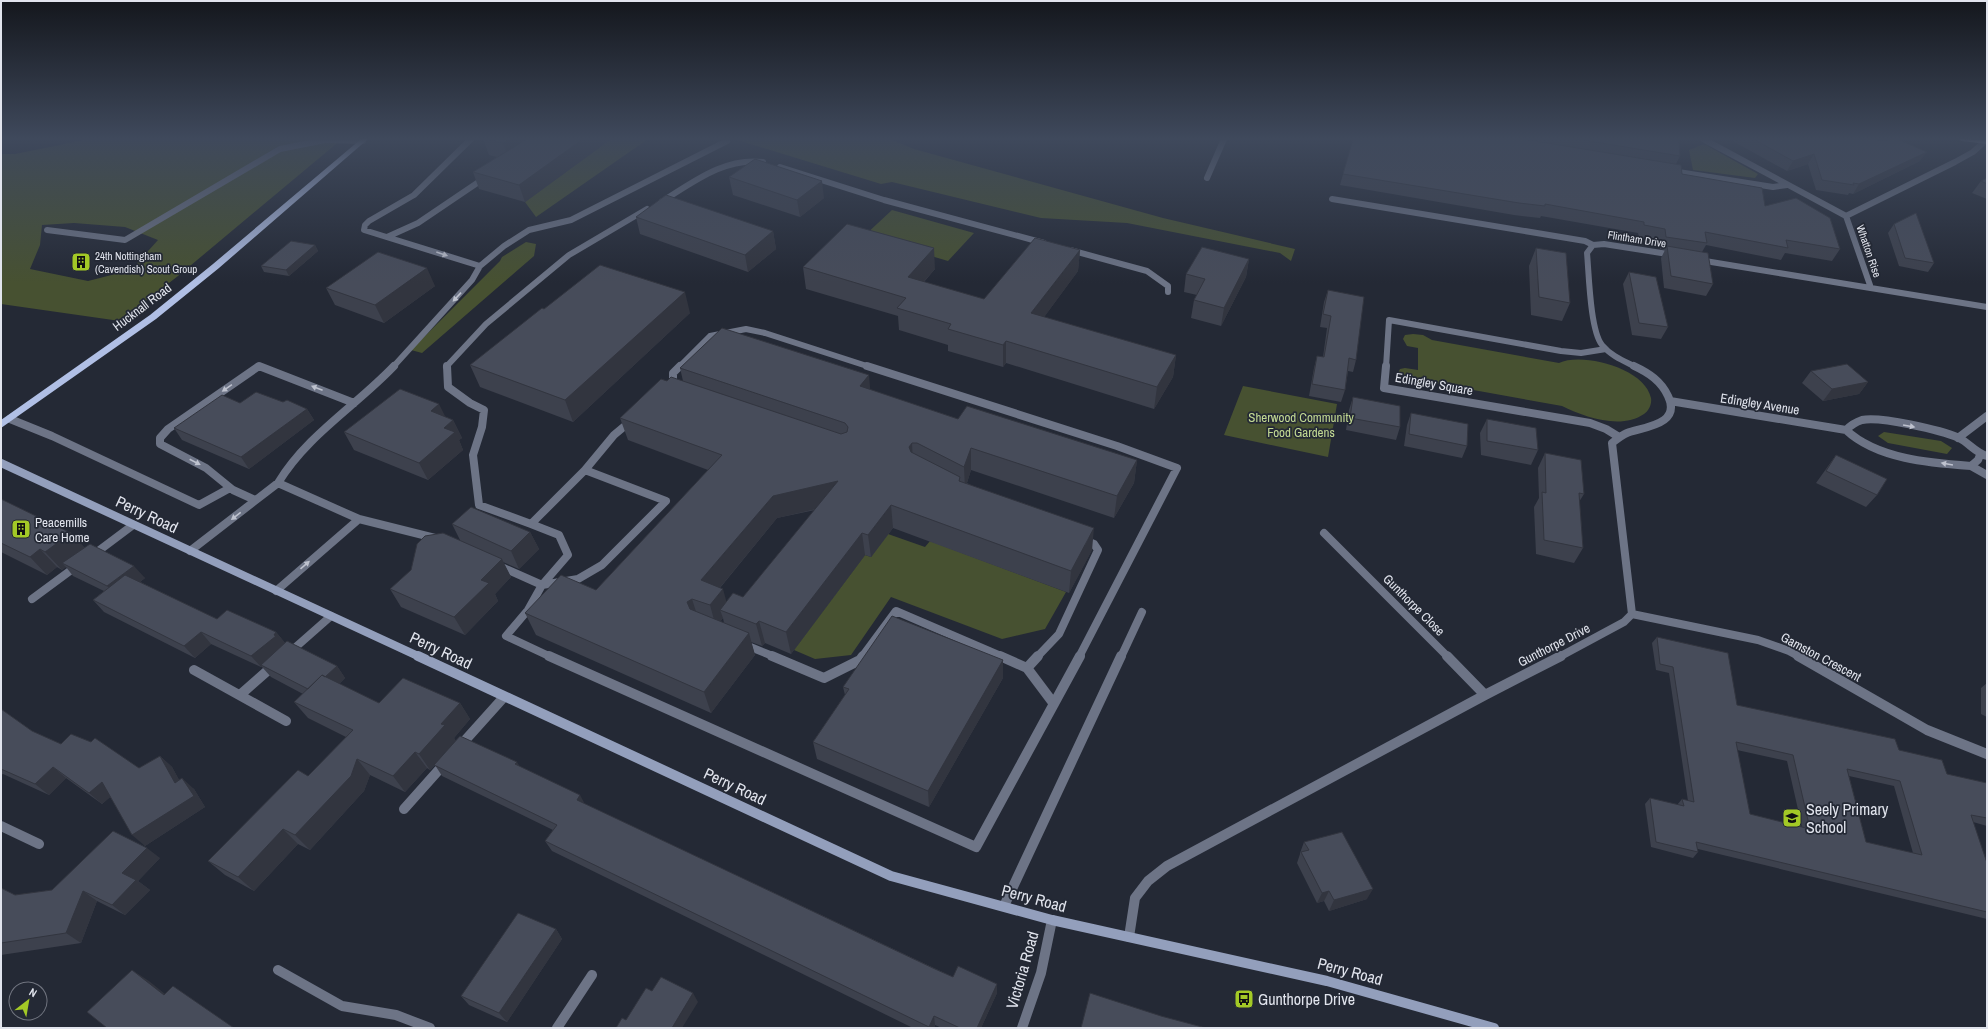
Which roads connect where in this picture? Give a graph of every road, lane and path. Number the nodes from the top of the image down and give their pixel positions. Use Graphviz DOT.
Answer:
graph roads {
  1 [pos="215,187"];
  2 [pos="309,187"];
  3 [pos="421,187"];
  4 [pos="472,187"];
  5 [pos="636,187"];
  6 [pos="687,187"];
  7 [pos="842,187"];
  8 [pos="1791,187"];
  9 [pos="1904,187"];
  10 [pos="1332,199"];
  11 [pos="1846,216"];
  12 [pos="47,230"];
  13 [pos="387,237"];
  14 [pos="1049,244"];
  15 [pos="1593,245"];
  16 [pos="1064,248"];
  17 [pos="1679,256"];
  18 [pos="1695,259"];
  19 [pos="480,266"];
  20 [pos="1871,288"];
  21 [pos="1168,292"];
  22 [pos="1987,307"];
  23 [pos="1606,349"];
  24 [pos="676,394"];
  25 [pos="354,402"];
  26 [pos="1670,402"];
  27 [pos="637,415"];
  28 [pos="1987,416"];
  29 [pos="10,419"];
  30 [pos="1,425"];
  31 [pos="1846,430"];
  32 [pos="1619,437"];
  33 [pos="1958,438"];
  34 [pos="1984,456"];
  35 [pos="1,463"];
  36 [pos="1971,466"];
  37 [pos="585,470"];
  38 [pos="1987,475"];
  39 [pos="278,483"];
  40 [pos="230,488"];
  41 [pos="255,500"];
  42 [pos="359,519"];
  43 [pos="530,524"];
  44 [pos="133,525"];
  45 [pos="1324,533"];
  46 [pos="1072,536"];
  47 [pos="450,544"];
  48 [pos="190,551"];
  49 [pos="489,561"];
  50 [pos="542,585"];
  51 [pos="276,591"];
  52 [pos="32,599"];
  53 [pos="1142,612"];
  54 [pos="1632,614"];
  55 [pos="331,616"];
  56 [pos="732,640"];
  57 [pos="1027,668"];
  58 [pos="194,670"];
  59 [pos="240,695"];
  60 [pos="1485,695"];
  61 [pos="504,697"];
  62 [pos="1054,704"];
  63 [pos="286,720"];
  64 [pos="1987,754"];
  65 [pos="404,809"];
  66 [pos="1,826"];
  67 [pos="39,844"];
  68 [pos="1004,906"];
  69 [pos="1052,920"];
  70 [pos="1129,937"];
  71 [pos="278,970"];
  72 [pos="592,975"];
  73 [pos="430,1028"];
  74 [pos="557,1028"];
  75 [pos="1022,1028"];
  76 [pos="1494,1028"];
  1 -- 12 [label="street"];
  2 -- 29 [label="main road, Hucknall Road"];
  3 -- 13 [label="street"];
  4 -- 13 [label="street"];
  5 -- 19 [label="street"];
  6 -- 43 [label="street"];
  7 -- 14 [label="street"];
  8 -- 11 [label="street, Whatton Rise"];
  9 -- 11 [label="street"];
  10 -- 15 [label="street, Flintham Drive"];
  11 -- 20 [label="street, Whatton Rise"];
  13 -- 19 [label="street, one-way"];
  15 -- 17 [label="street, Flintham Drive"];
  15 -- 23 [label="street"];
  16 -- 21 [label="street"];
  18 -- 20 [label="street"];
  19 -- 25 [label="street, one-way"];
  20 -- 22 [label="street"];
  23 -- 26 [label="street"];
  23 -- 32 [label="street, Edingley Square"];
  24 -- 62 [label="street"];
  25 -- 39 [label="street"];
  25 -- 40 [label="street, one-way"];
  26 -- 31 [label="street, Edingley Avenue"];
  26 -- 32 [label="street"];
  27 -- 37 [label="street"];
  28 -- 33 [label="street"];
  29 -- 30 [label="main road, Hucknall Road"];
  29 -- 40 [label="street"];
  31 -- 33 [label="street, one-way"];
  36 -- 31 [label="street, one-way"];
  32 -- 54 [label="street"];
  33 -- 34 [label="street"];
  34 -- 36 [label="street"];
  35 -- 44 [label="street, Perry Road"];
  36 -- 38 [label="street"];
  37 -- 43 [label="street"];
  37 -- 50 [label="street"];
  39 -- 41 [label="street"];
  39 -- 42 [label="street"];
  40 -- 41 [label="street"];
  41 -- 48 [label="street, one-way"];
  42 -- 47 [label="street"];
  51 -- 42 [label="street, one-way"];
  43 -- 50 [label="street"];
  44 -- 48 [label="street, Perry Road"];
  44 -- 52 [label="street"];
  45 -- 60 [label="street, Gunthorpe Close"];
  46 -- 57 [label="street"];
  48 -- 51 [label="street, Perry Road"];
  49 -- 50 [label="street"];
  50 -- 62 [label="street"];
  51 -- 55 [label="street, Perry Road"];
  53 -- 68 [label="street"];
  54 -- 60 [label="street, Gunthorpe Drive"];
  54 -- 64 [label="street, Gamston Crescent"];
  55 -- 59 [label="street"];
  55 -- 61 [label="street, Perry Road"];
  56 -- 57 [label="street"];
  57 -- 62 [label="street"];
  58 -- 59 [label="street"];
  59 -- 63 [label="street"];
  60 -- 70 [label="street, Gunthorpe Drive"];
  61 -- 65 [label="street"];
  61 -- 68 [label="street, Perry Road"];
  66 -- 67 [label="street"];
  68 -- 69 [label="street, Perry Road"];
  69 -- 70 [label="street, Perry Road"];
  69 -- 75 [label="street, Victoria Road"];
  70 -- 76 [label="street, Perry Road"];
  71 -- 73 [label="street"];
  72 -- 74 [label="street"];
}
